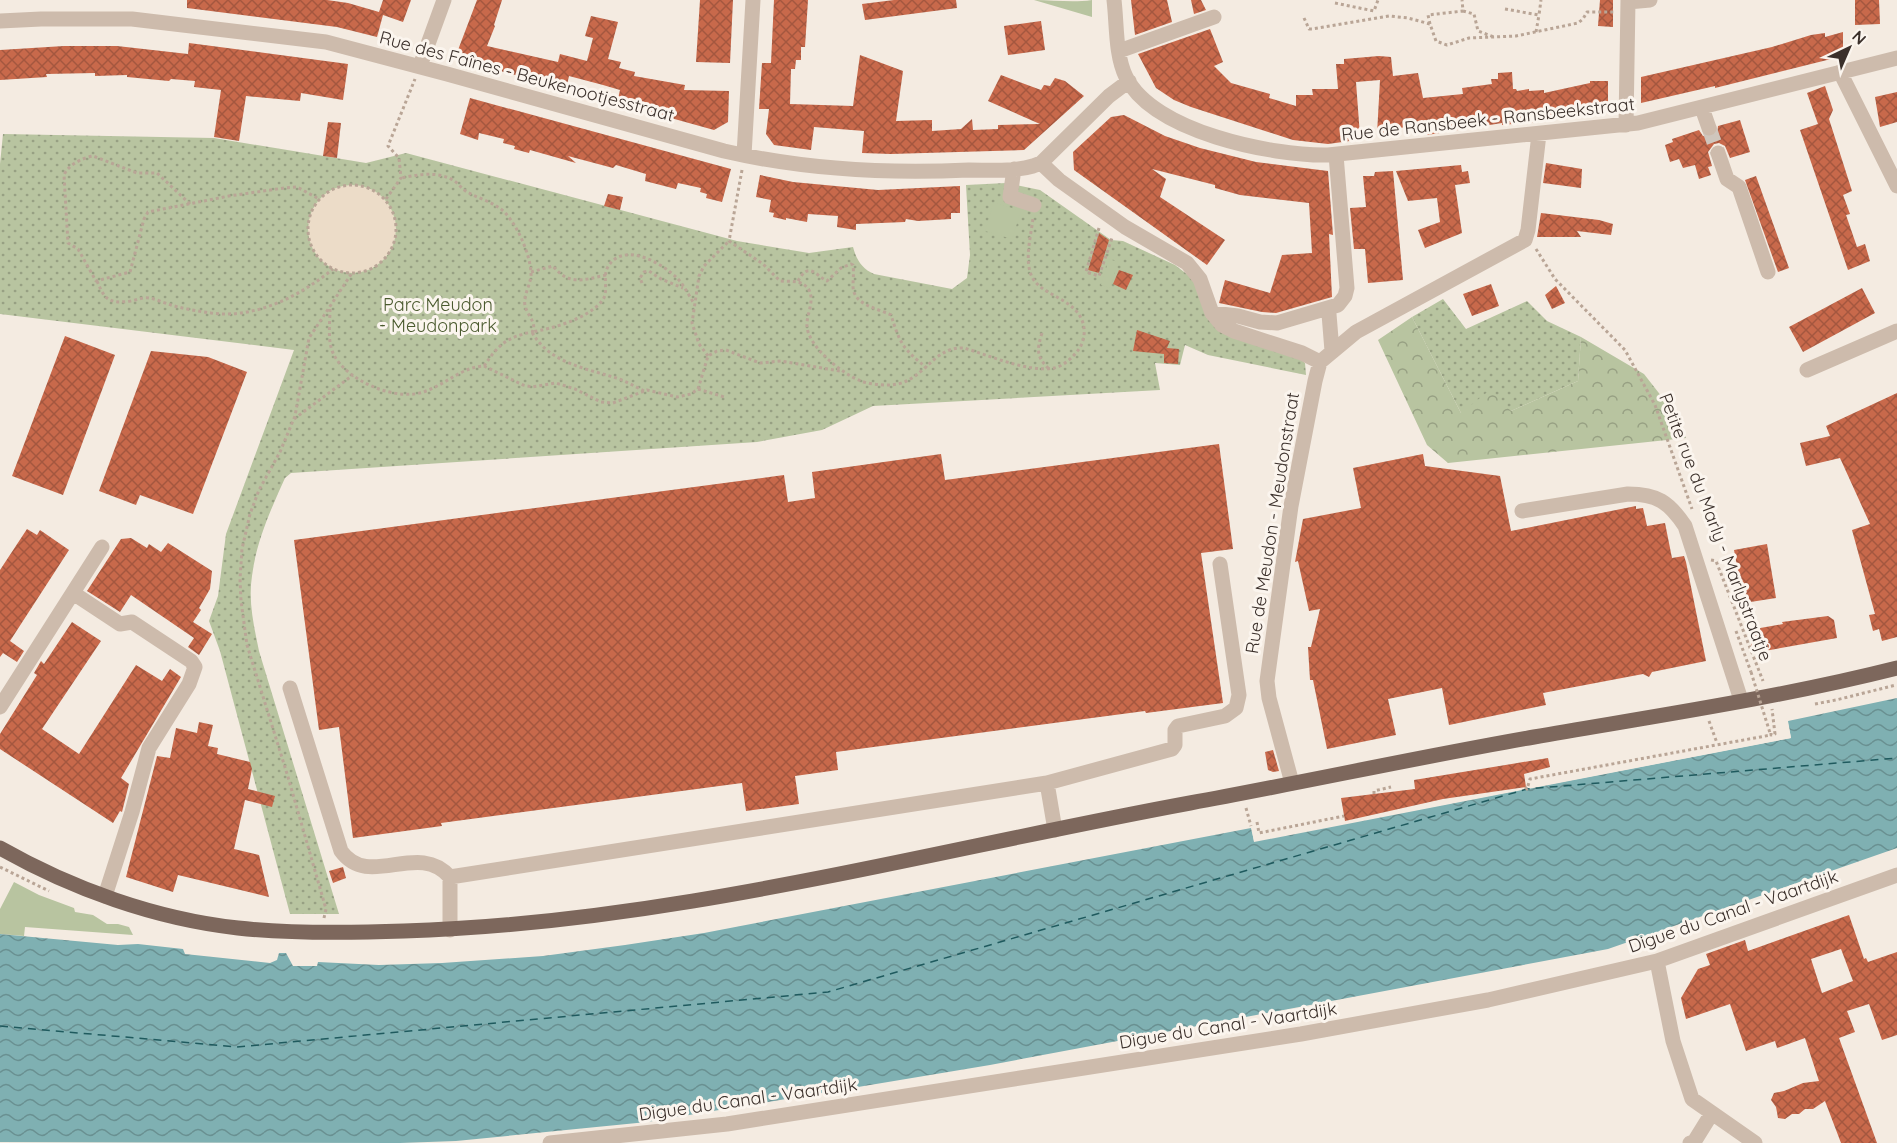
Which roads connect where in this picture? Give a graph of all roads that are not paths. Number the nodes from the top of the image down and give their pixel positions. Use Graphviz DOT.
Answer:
graph roads {
  1 [pos="444,0"];
  2 [pos="753,0"];
  3 [pos="1114,0"];
  4 [pos="1650,0"];
  5 [pos="1628,1"];
  6 [pos="1214,16"];
  7 [pos="0,21"];
  8 [pos="1119,51"];
  9 [pos="1897,57"];
  10 [pos="420,66"];
  11 [pos="1840,72"];
  12 [pos="1129,81"];
  13 [pos="1702,108"];
  14 [pos="1626,125"];
  15 [pos="1709,128"];
  16 [pos="1539,134"];
  17 [pos="1718,153"];
  18 [pos="1336,155"];
  19 [pos="743,162"];
  20 [pos="1041,163"];
  21 [pos="1014,169"];
  22 [pos="1897,186"];
  23 [pos="1034,205"];
  24 [pos="1768,272"];
  25 [pos="1212,313"];
  26 [pos="1329,314"];
  27 [pos="1897,331"];
  28 [pos="1332,351"];
  29 [pos="1320,362"];
  30 [pos="1807,369"];
  31 [pos="1522,511"];
  32 [pos="102,547"];
  33 [pos="1220,564"];
  34 [pos="73,593"];
  35 [pos="1897,668"];
  36 [pos="290,688"];
  37 [pos="1741,700"];
  38 [pos="0,707"];
  39 [pos="1047,783"];
  40 [pos="1292,783"];
  41 [pos="1055,830"];
  42 [pos="0,848"];
  43 [pos="1897,875"];
  44 [pos="450,877"];
  45 [pos="105,896"];
  46 [pos="450,930"];
  47 [pos="1657,961"];
  48 [pos="1712,1113"];
  49 [pos="550,1143"];
  50 [pos="1690,1143"];
  51 [pos="1755,1143"];
  1 -- 10 [label="street"];
  2 -- 19 [label="street"];
  3 -- 8 [label="street, Rue de Ransbeek - Ransbeekstraat"];
  4 -- 5 [label="street"];
  5 -- 14 [label="street"];
  6 -- 8 [label="street"];
  7 -- 10 [label="street, Rue des Faînes - Beukenootjesstraat"];
  8 -- 12 [label="street, Rue de Ransbeek - Ransbeekstraat"];
  9 -- 11 [label="street, Rue de Ransbeek - Ransbeekstraat"];
  10 -- 19 [label="street, Rue des Faînes - Beukenootjesstraat"];
  11 -- 13 [label="street, Rue de Ransbeek - Ransbeekstraat"];
  11 -- 22 [label="street"];
  12 -- 18 [label="street, Rue de Ransbeek - Ransbeekstraat"];
  12 -- 20 [label="street"];
  13 -- 14 [label="street, Rue de Ransbeek - Ransbeekstraat"];
  13 -- 15 [label="street"];
  14 -- 16 [label="street, Rue de Ransbeek - Ransbeekstraat"];
  16 -- 18 [label="street, Rue de Ransbeek - Ransbeekstraat"];
  16 -- 28 [label="street"];
  17 -- 24 [label="street"];
  18 -- 25 [label="street"];
  19 -- 21 [label="street, Rue des Faînes - Beukenootjesstraat"];
  20 -- 21 [label="street, Rue des Faînes - Beukenootjesstraat"];
  20 -- 25 [label="street"];
  21 -- 23 [label="street"];
  25 -- 29 [label="street"];
  26 -- 28 [label="street"];
  27 -- 30 [label="street"];
  28 -- 29 [label="street"];
  29 -- 40 [label="street, Rue de Meudon - Meudonstraat"];
  31 -- 37 [label="street"];
  32 -- 34 [label="street"];
  33 -- 39 [label="street"];
  34 -- 38 [label="street"];
  34 -- 45 [label="street"];
  35 -- 37 [label="main road"];
  36 -- 44 [label="street"];
  37 -- 40 [label="main road"];
  39 -- 41 [label="street"];
  39 -- 44 [label="street"];
  40 -- 41 [label="main road"];
  41 -- 46 [label="main road"];
  42 -- 45 [label="main road"];
  43 -- 47 [label="street, Digue du Canal - Vaartdijk"];
  44 -- 46 [label="street"];
  45 -- 46 [label="main road"];
  47 -- 48 [label="street"];
  47 -- 49 [label="street, Digue du Canal - Vaartdijk"];
  48 -- 50 [label="street"];
  48 -- 51 [label="street"];
}
